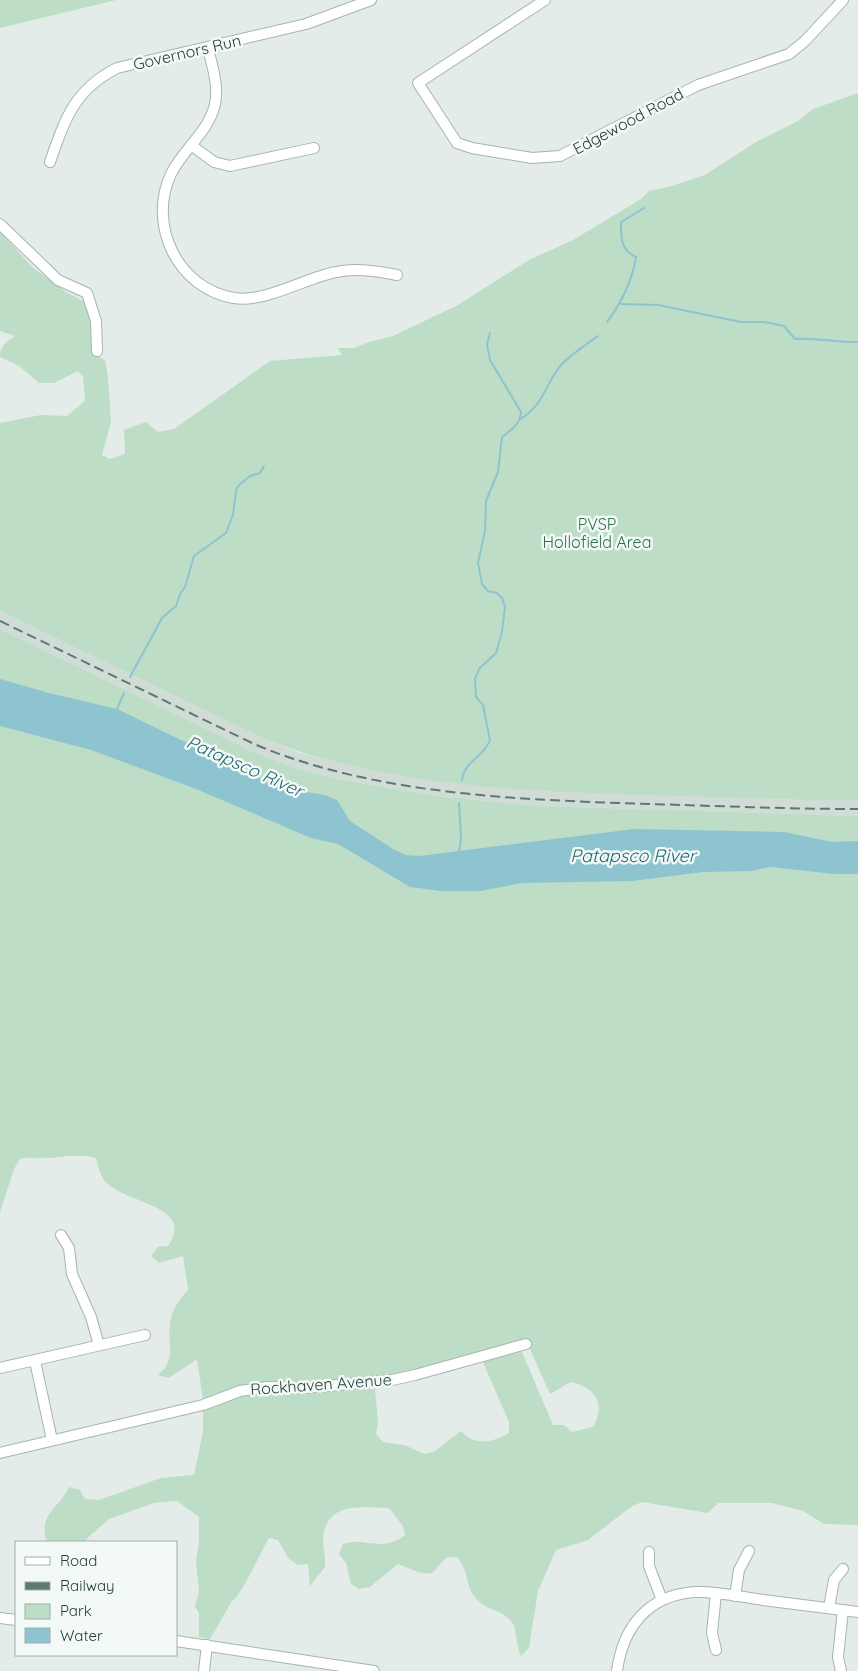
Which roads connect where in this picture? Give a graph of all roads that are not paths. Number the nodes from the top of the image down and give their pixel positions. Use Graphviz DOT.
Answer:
graph roads {
  1 [pos="371,0"];
  2 [pos="545,0"];
  3 [pos="842,0"];
  4 [pos="208,48"];
  5 [pos="192,145"];
  6 [pos="314,148"];
  7 [pos="50,162"];
  8 [pos="0,224"];
  9 [pos="397,275"];
  10 [pos="97,351"];
  11 [pos="62,1235"];
  12 [pos="146,1335"];
  13 [pos="526,1344"];
  14 [pos="99,1345"];
  15 [pos="35,1361"];
  16 [pos="0,1368"];
  17 [pos="52,1440"];
  18 [pos="0,1453"];
  19 [pos="749,1551"];
  20 [pos="649,1552"];
  21 [pos="843,1569"];
  22 [pos="716,1593"];
  23 [pos="735,1596"];
  24 [pos="662,1600"];
  25 [pos="829,1608"];
  26 [pos="843,1610"];
  27 [pos="858,1612"];
  28 [pos="0,1618"];
  29 [pos="15,1620"];
  30 [pos="178,1641"];
  31 [pos="207,1645"];
  32 [pos="716,1650"];
  33 [pos="316,1667"];
  34 [pos="204,1671"];
  35 [pos="374,1671"];
  36 [pos="616,1671"];
  37 [pos="841,1671"];
  1 -- 4 [label="street, Governors Run"];
  2 -- 3 [label="street, Edgewood Road"];
  4 -- 5 [label="street"];
  4 -- 7 [label="street, Governors Run"];
  5 -- 6 [label="street"];
  5 -- 9 [label="street"];
  8 -- 10 [label="street"];
  11 -- 14 [label="street"];
  12 -- 14 [label="street"];
  13 -- 17 [label="street, Rockhaven Avenue"];
  14 -- 15 [label="street"];
  15 -- 16 [label="street"];
  15 -- 17 [label="street"];
  17 -- 18 [label="street, Rockhaven Avenue"];
  19 -- 23 [label="street"];
  20 -- 24 [label="street"];
  21 -- 25 [label="street"];
  22 -- 23 [label="street"];
  22 -- 24 [label="street"];
  22 -- 32 [label="street"];
  23 -- 25 [label="street"];
  24 -- 36 [label="street"];
  25 -- 26 [label="street"];
  26 -- 27 [label="street"];
  26 -- 37 [label="street"];
  28 -- 29 [label="street"];
  30 -- 31 [label="street"];
  31 -- 33 [label="street"];
  31 -- 34 [label="street"];
  33 -- 35 [label="street"];
}
